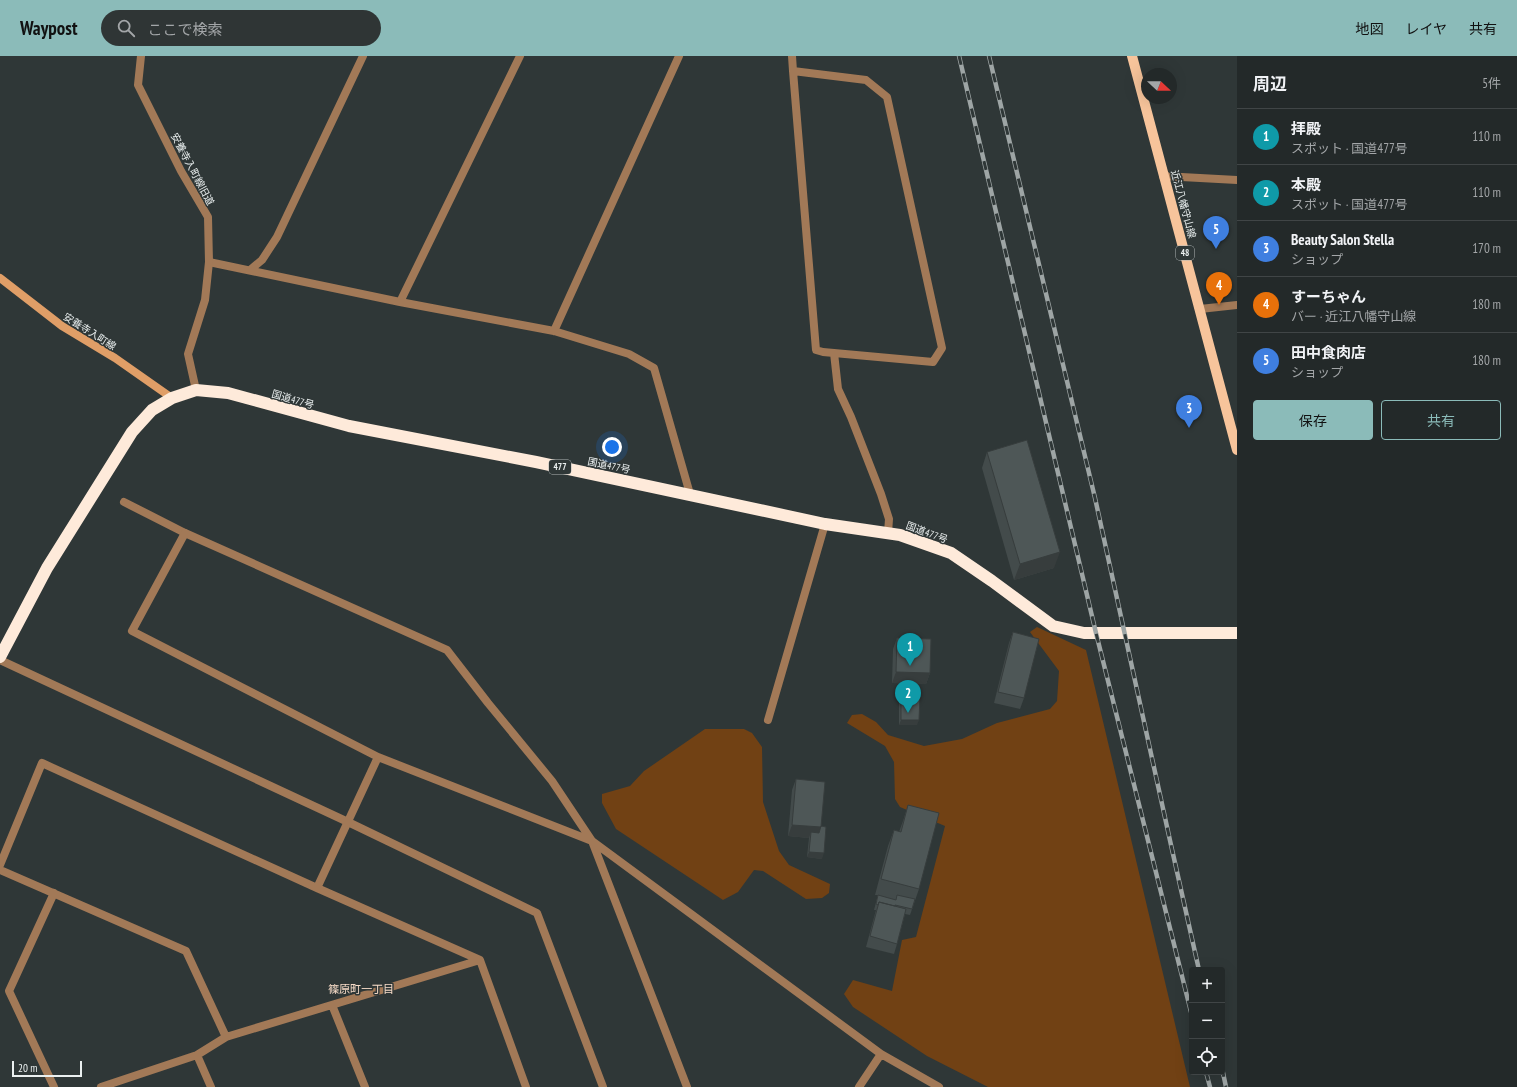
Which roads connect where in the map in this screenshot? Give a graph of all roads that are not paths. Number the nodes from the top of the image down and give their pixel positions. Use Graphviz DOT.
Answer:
graph roads {
  1 [pos="141,56"];
  2 [pos="363,56"];
  3 [pos="520,56"];
  4 [pos="679,56"];
  5 [pos="792,56"];
  6 [pos="1132,56"];
  7 [pos="793,71"];
  8 [pos="1163,176"];
  9 [pos="1237,180"];
  10 [pos="208,262"];
  11 [pos="250,270"];
  12 [pos="0,278"];
  13 [pos="400,302"];
  14 [pos="1237,305"];
  15 [pos="1200,309"];
  16 [pos="554,331"];
  17 [pos="834,353"];
  18 [pos="196,390"];
  19 [pos="172,398"];
  20 [pos="1237,450"];
  21 [pos="690,494"];
  22 [pos="124,502"];
  23 [pos="825,524"];
  24 [pos="185,533"];
  25 [pos="888,533"];
  26 [pos="1237,633"];
  27 [pos="0,657"];
  28 [pos="0,660"];
  29 [pos="768,720"];
  30 [pos="378,757"];
  31 [pos="348,822"];
  32 [pos="592,841"];
  33 [pos="0,865"];
  34 [pos="0,870"];
  35 [pos="317,888"];
  36 [pos="54,893"];
  37 [pos="480,960"];
  38 [pos="332,1005"];
  39 [pos="226,1037"];
  40 [pos="881,1054"];
  41 [pos="197,1056"];
  42 [pos="54,1087"];
  43 [pos="101,1087"];
  44 [pos="211,1087"];
  45 [pos="365,1087"];
  46 [pos="526,1087"];
  47 [pos="603,1087"];
  48 [pos="688,1087"];
  49 [pos="859,1087"];
  50 [pos="939,1087"];
  1 -- 10 [label="street, 安養寺入町線旧道"];
  2 -- 11 [label="street"];
  3 -- 13 [label="street"];
  4 -- 16 [label="street"];
  5 -- 7 [label="street"];
  6 -- 8 [label="main road, 近江八幡守山線 / 48"];
  7 -- 17 [label="street"];
  7 -- 17 [label="street"];
  8 -- 9 [label="street"];
  8 -- 15 [label="main road, 近江八幡守山線 / 48"];
  10 -- 11 [label="street"];
  10 -- 18 [label="street, 安養寺入町線旧道"];
  11 -- 13 [label="street"];
  12 -- 19 [label="main road, 安養寺入町線"];
  13 -- 16 [label="street"];
  14 -- 15 [label="street"];
  15 -- 20 [label="main road, 近江八幡守山線 / 48"];
  16 -- 21 [label="street"];
  17 -- 25 [label="street"];
  18 -- 19 [label="highway, 国道477号 / 477"];
  18 -- 21 [label="highway, 国道477号 / 477"];
  19 -- 27 [label="highway, 国道477号 / 477"];
  21 -- 23 [label="highway, 国道477号 / 477"];
  22 -- 24 [label="street"];
  23 -- 25 [label="highway, 国道477号 / 477"];
  23 -- 29 [label="street"];
  24 -- 30 [label="street"];
  24 -- 32 [label="street"];
  25 -- 26 [label="highway, 国道477号 / 477"];
  28 -- 31 [label="street"];
  30 -- 31 [label="street"];
  30 -- 32 [label="street"];
  31 -- 35 [label="street"];
  31 -- 47 [label="street"];
  32 -- 40 [label="street"];
  32 -- 48 [label="street"];
  33 -- 35 [label="street"];
  34 -- 36 [label="street"];
  35 -- 37 [label="street"];
  36 -- 39 [label="street"];
  36 -- 42 [label="street"];
  37 -- 38 [label="street"];
  37 -- 46 [label="street"];
  38 -- 39 [label="street"];
  38 -- 45 [label="street"];
  39 -- 41 [label="street"];
  40 -- 49 [label="street"];
  40 -- 50 [label="street"];
  41 -- 43 [label="street"];
  41 -- 44 [label="street"];
}
